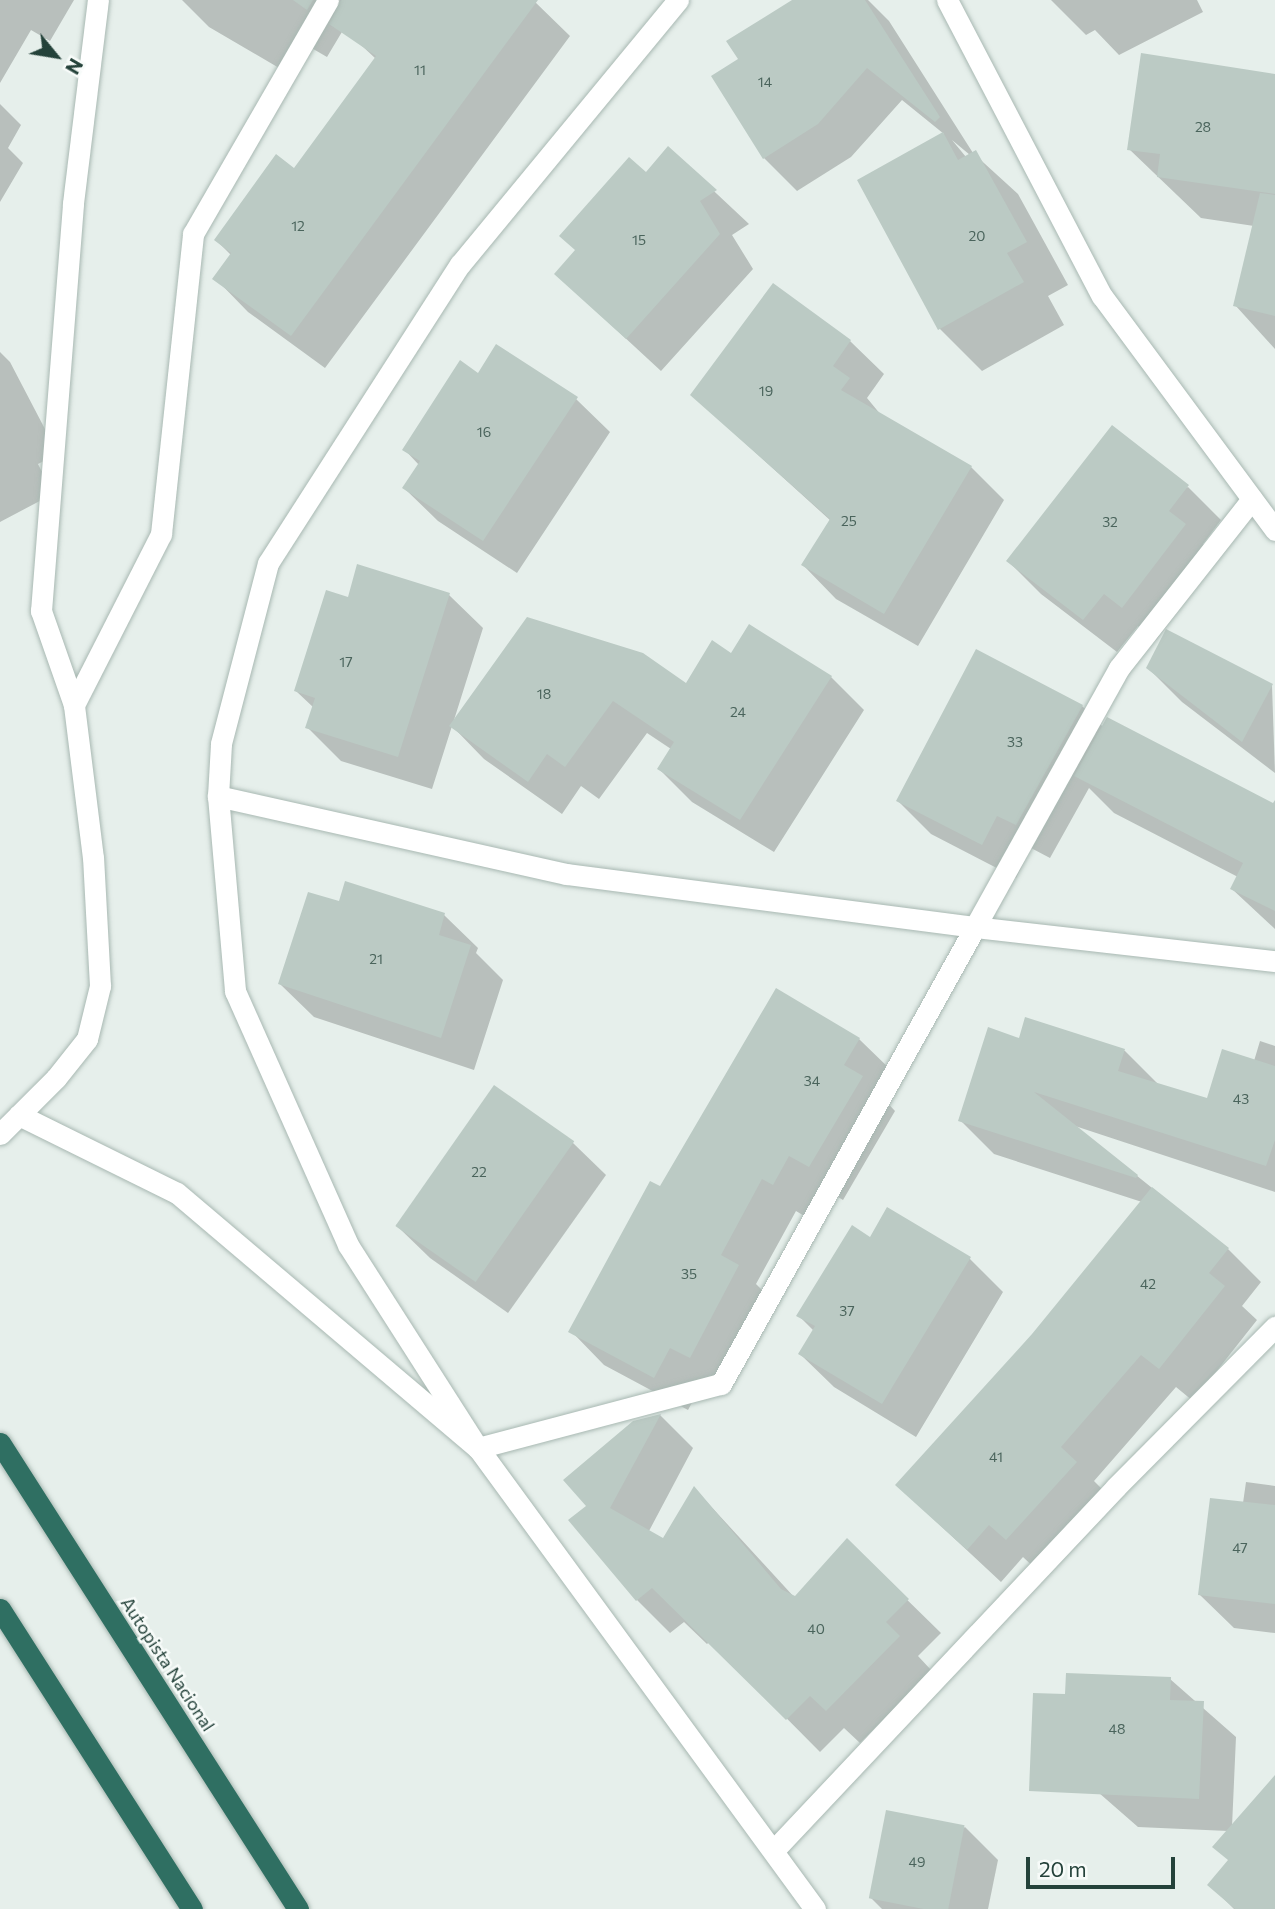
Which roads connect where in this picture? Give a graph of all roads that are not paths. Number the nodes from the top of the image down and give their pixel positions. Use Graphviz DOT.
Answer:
graph roads {
  1 [pos="98,0"];
  2 [pos="328,0"];
  3 [pos="678,0"];
  4 [pos="947,0"];
  5 [pos="1252,499"];
  6 [pos="1275,530"];
  7 [pos="74,705"];
  8 [pos="218,796"];
  9 [pos="975,927"];
  10 [pos="1275,961"];
  11 [pos="19,1115"];
  12 [pos="0,1134"];
  13 [pos="1275,1327"];
  14 [pos="0,1443"];
  15 [pos="478,1448"];
  16 [pos="0,1609"];
  17 [pos="774,1850"];
  18 [pos="192,1909"];
  19 [pos="298,1909"];
  20 [pos="815,1909"];
  1 -- 7 [label="street"];
  2 -- 7 [label="street"];
  3 -- 8 [label="street"];
  4 -- 5 [label="street"];
  5 -- 6 [label="street"];
  5 -- 9 [label="street"];
  7 -- 11 [label="street"];
  8 -- 9 [label="street"];
  8 -- 15 [label="street"];
  9 -- 10 [label="street"];
  9 -- 15 [label="street"];
  11 -- 12 [label="street"];
  11 -- 15 [label="street"];
  13 -- 17 [label="street"];
  14 -- 19 [label="highway, Autopista Nacional"];
  15 -- 17 [label="street"];
  16 -- 18 [label="highway"];
  17 -- 20 [label="street"];
}
